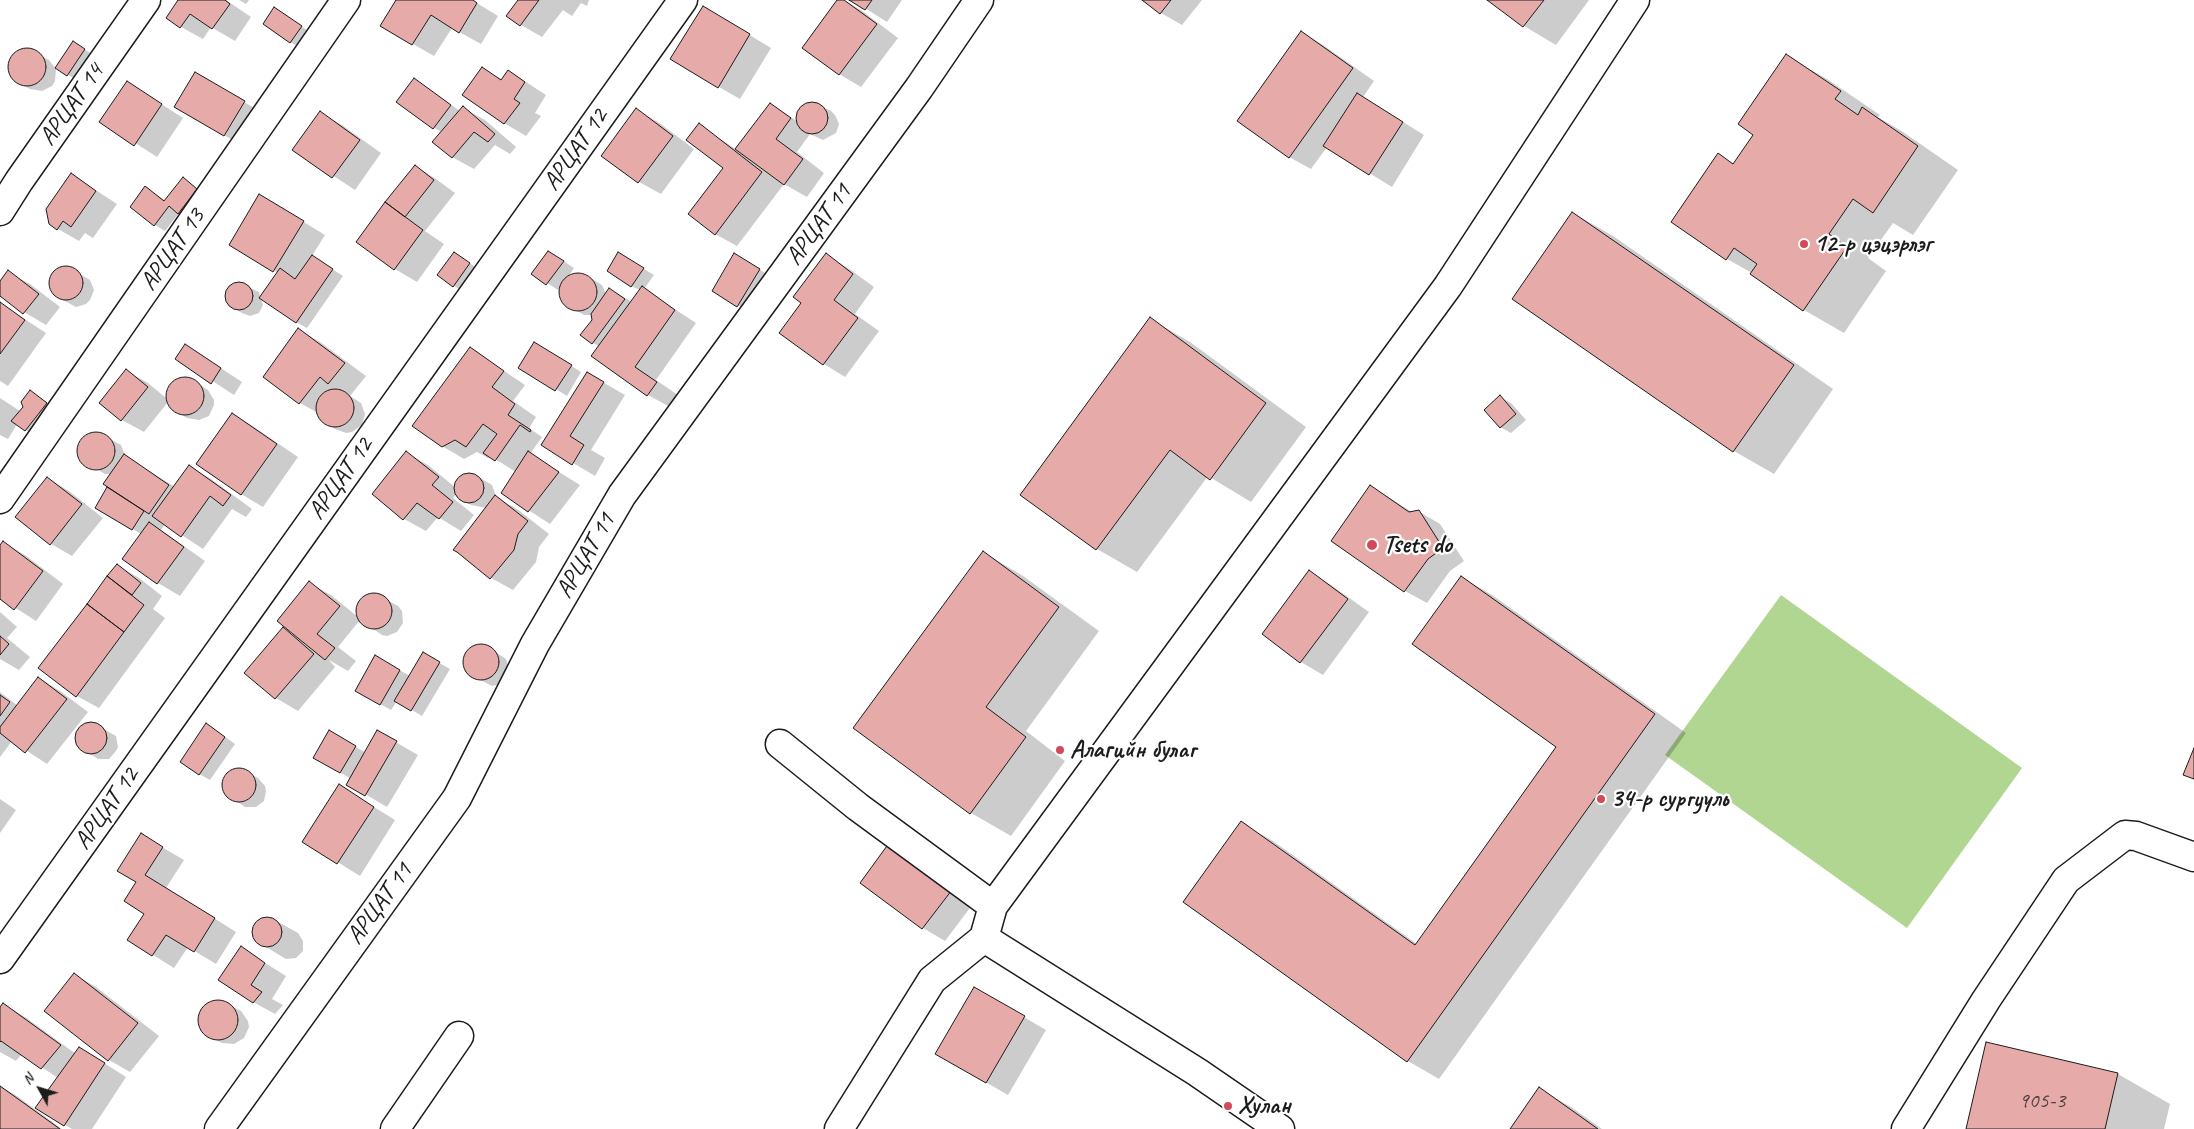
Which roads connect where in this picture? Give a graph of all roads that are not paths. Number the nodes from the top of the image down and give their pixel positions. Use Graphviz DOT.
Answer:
graph roads {
  1 [pos="146,0"];
  2 [pos="346,0"];
  3 [pos="683,0"];
  4 [pos="980,0"];
  5 [pos="1634,0"];
  6 [pos="0,212"];
  7 [pos="0,499"];
  8 [pos="780,744"];
  9 [pos="2194,857"];
  10 [pos="993,906"];
  11 [pos="984,938"];
  12 [pos="0,959"];
  13 [pos="459,1036"];
  14 [pos="219,1129"];
  15 [pos="395,1129"];
  16 [pos="839,1129"];
  17 [pos="1280,1129"];
  18 [pos="1906,1129"];
  1 -- 6 [label="street, АРЦАТ 14"];
  2 -- 7 [label="street, АРЦАТ 13"];
  3 -- 12 [label="street, АРЦАТ 12"];
  4 -- 14 [label="street, АРЦАТ 11"];
  5 -- 10 [label="street"];
  8 -- 10 [label="street"];
  9 -- 18 [label="street"];
  10 -- 11 [label="street"];
  11 -- 16 [label="street"];
  11 -- 17 [label="street"];
  13 -- 15 [label="street"];
}
